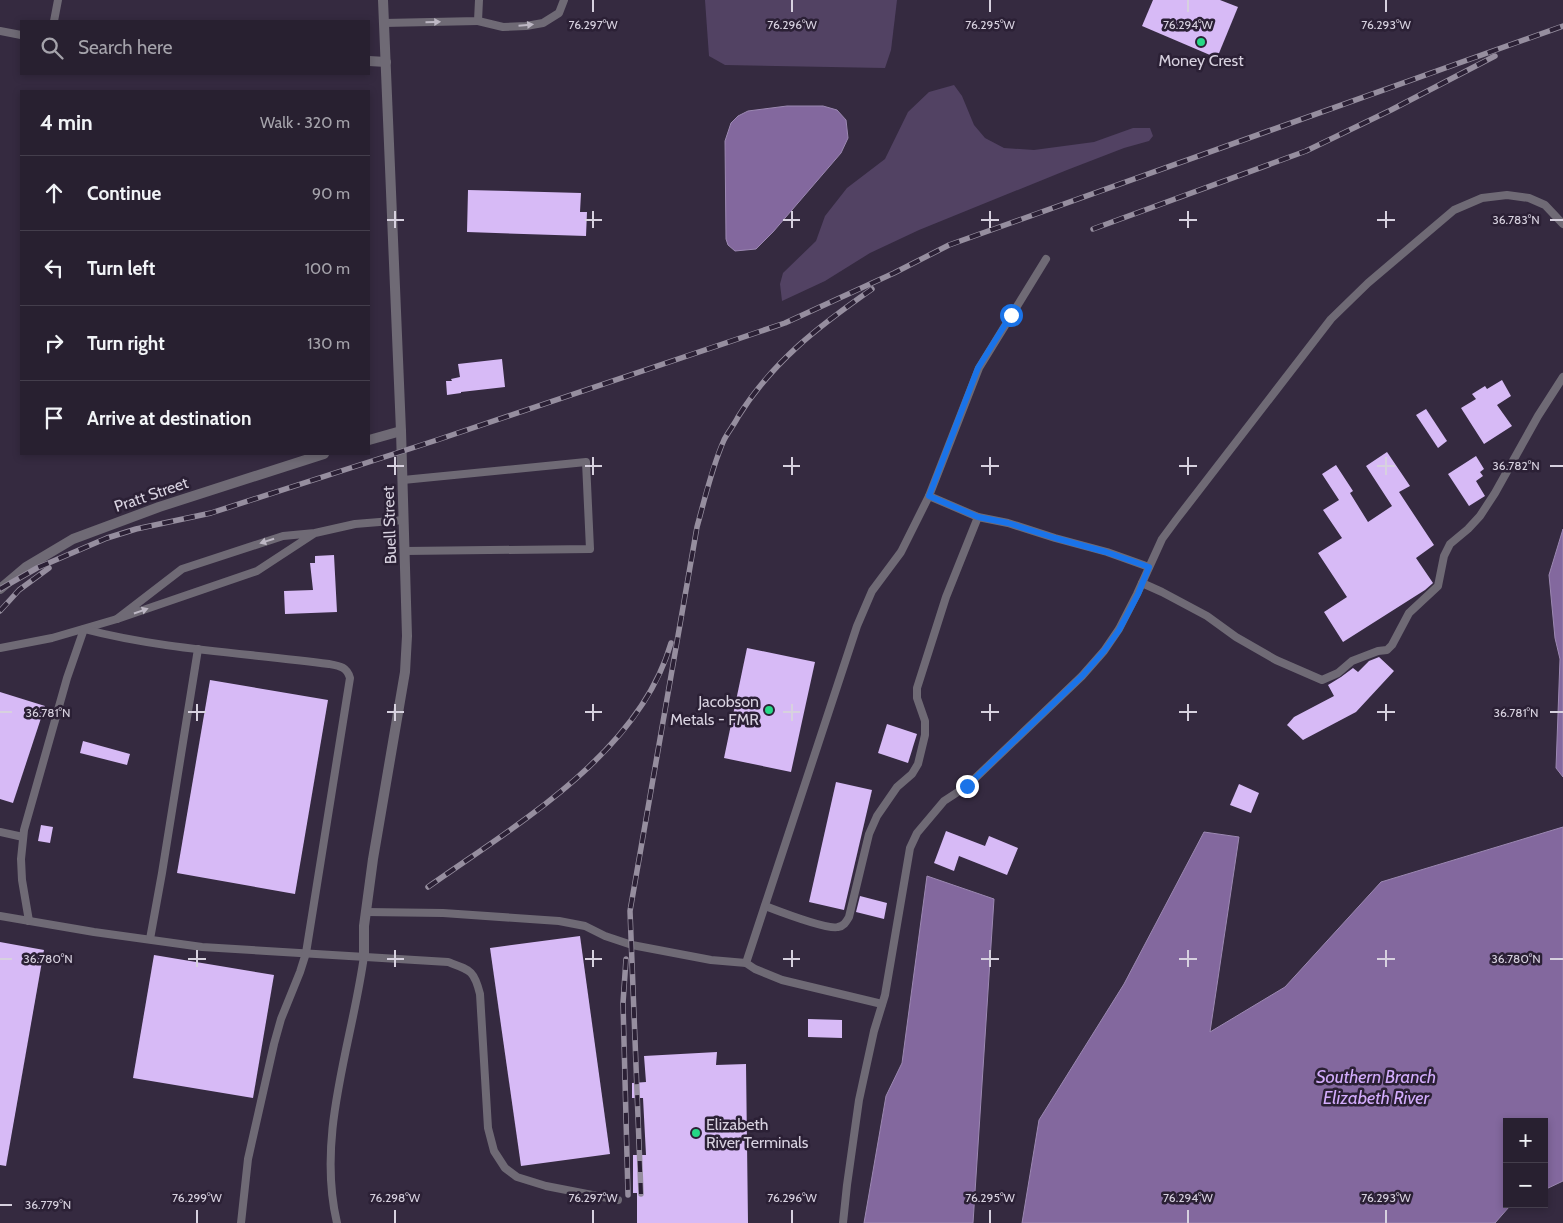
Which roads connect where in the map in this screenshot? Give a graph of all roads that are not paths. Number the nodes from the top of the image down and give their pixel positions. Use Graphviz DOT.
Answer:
graph roads {
  1 [pos="58,0"];
  2 [pos="383,0"];
  3 [pos="479,0"];
  4 [pos="564,0"];
  5 [pos="54,20"];
  6 [pos="478,21"];
  7 [pos="384,23"];
  8 [pos="0,31"];
  9 [pos="20,35"];
  10 [pos="370,61"];
  11 [pos="386,62"];
  12 [pos="1563,224"];
  13 [pos="1046,259"];
  14 [pos="1563,378"];
  15 [pos="401,431"];
  16 [pos="370,440"];
  17 [pos="321,455"];
  18 [pos="403,480"];
  19 [pos="929,496"];
  20 [pos="978,517"];
  21 [pos="404,520"];
  22 [pos="315,533"];
  23 [pos="405,551"];
  24 [pos="1149,567"];
  25 [pos="1142,583"];
  26 [pos="0,589"];
  27 [pos="117,619"];
  28 [pos="84,630"];
  29 [pos="0,648"];
  30 [pos="198,649"];
  31 [pos="0,832"];
  32 [pos="23,837"];
  33 [pos="765,906"];
  34 [pos="366,912"];
  35 [pos="0,916"];
  36 [pos="30,921"];
  37 [pos="150,939"];
  38 [pos="306,953"];
  39 [pos="364,956"];
  40 [pos="746,963"];
  41 [pos="882,1004"];
  42 [pos="618,1200"];
  43 [pos="241,1223"];
  44 [pos="337,1223"];
  45 [pos="843,1223"];
  1 -- 5 [label="lane"];
  2 -- 7 [label="street, Buell Street"];
  3 -- 6 [label="lane"];
  6 -- 4 [label="lane, one-way"];
  7 -- 6 [label="lane, one-way"];
  7 -- 11 [label="street, Buell Street"];
  8 -- 9 [label="lane"];
  10 -- 11 [label="street"];
  11 -- 15 [label="street, Buell Street"];
  12 -- 24 [label="lane"];
  13 -- 19 [label="lane"];
  14 -- 25 [label="lane"];
  15 -- 16 [label="street"];
  15 -- 18 [label="street, Buell Street"];
  17 -- 26 [label="street, Pratt Street"];
  18 -- 21 [label="street, Buell Street"];
  18 -- 23 [label="lane"];
  19 -- 20 [label="lane"];
  19 -- 33 [label="lane"];
  20 -- 24 [label="lane"];
  20 -- 33 [label="lane"];
  21 -- 22 [label="lane"];
  21 -- 23 [label="street, Buell Street"];
  27 -- 22 [label="lane, one-way"];
  22 -- 27 [label="lane, one-way"];
  23 -- 34 [label="street, Buell Street"];
  24 -- 25 [label="lane"];
  25 -- 41 [label="lane"];
  27 -- 28 [label="lane"];
  28 -- 29 [label="lane"];
  28 -- 30 [label="lane"];
  28 -- 32 [label="lane"];
  30 -- 37 [label="lane"];
  30 -- 38 [label="lane"];
  31 -- 32 [label="lane"];
  32 -- 36 [label="lane"];
  33 -- 40 [label="lane"];
  34 -- 39 [label="street, Buell Street"];
  34 -- 40 [label="lane"];
  35 -- 36 [label="lane"];
  36 -- 37 [label="lane"];
  37 -- 38 [label="lane"];
  38 -- 39 [label="lane"];
  38 -- 43 [label="lane"];
  39 -- 42 [label="lane"];
  39 -- 44 [label="lane"];
  40 -- 41 [label="lane"];
  41 -- 45 [label="lane"];
}
